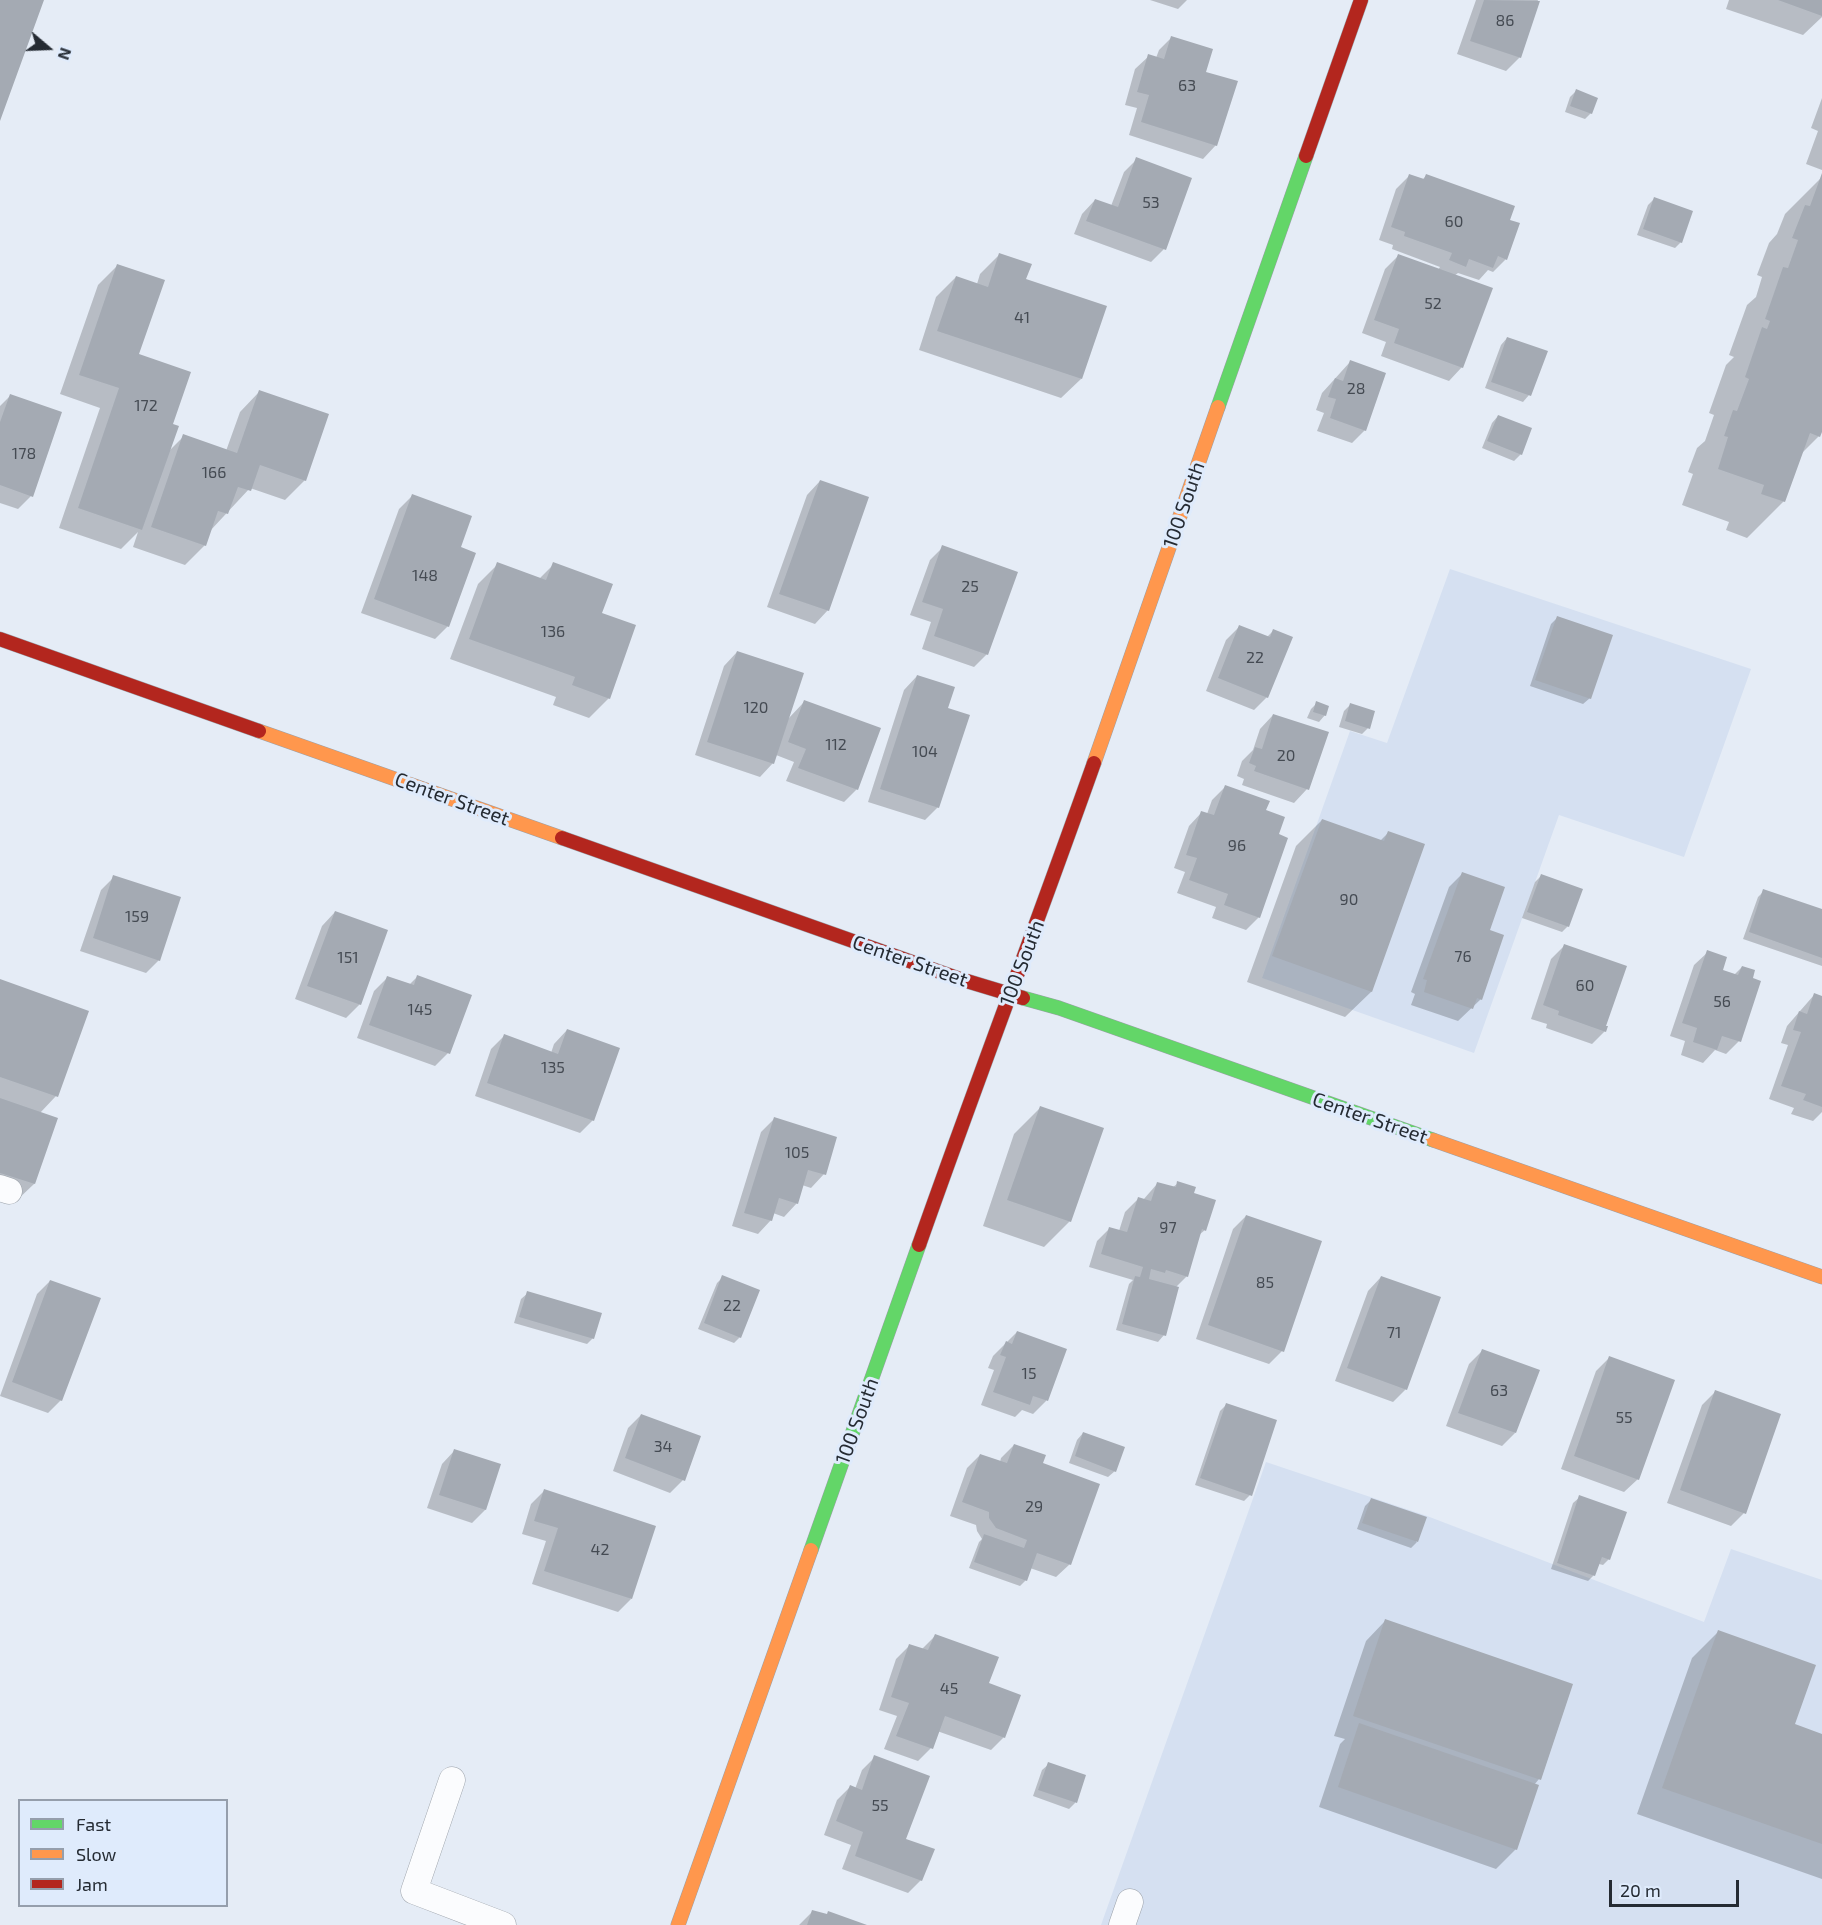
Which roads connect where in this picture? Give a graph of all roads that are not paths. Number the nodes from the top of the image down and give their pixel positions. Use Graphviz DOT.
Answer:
graph roads {
  1 [pos="1361,0"];
  2 [pos="0,639"];
  3 [pos="1010,994"];
  4 [pos="1822,1277"];
  5 [pos="452,1780"];
  6 [pos="503,1925"];
  7 [pos="678,1925"];
  1 -- 3 [label="street, 100 South"];
  2 -- 3 [label="street, Center Street"];
  3 -- 4 [label="street, Center Street"];
  3 -- 7 [label="street, 100 South"];
  5 -- 6 [label="lane"];
}
